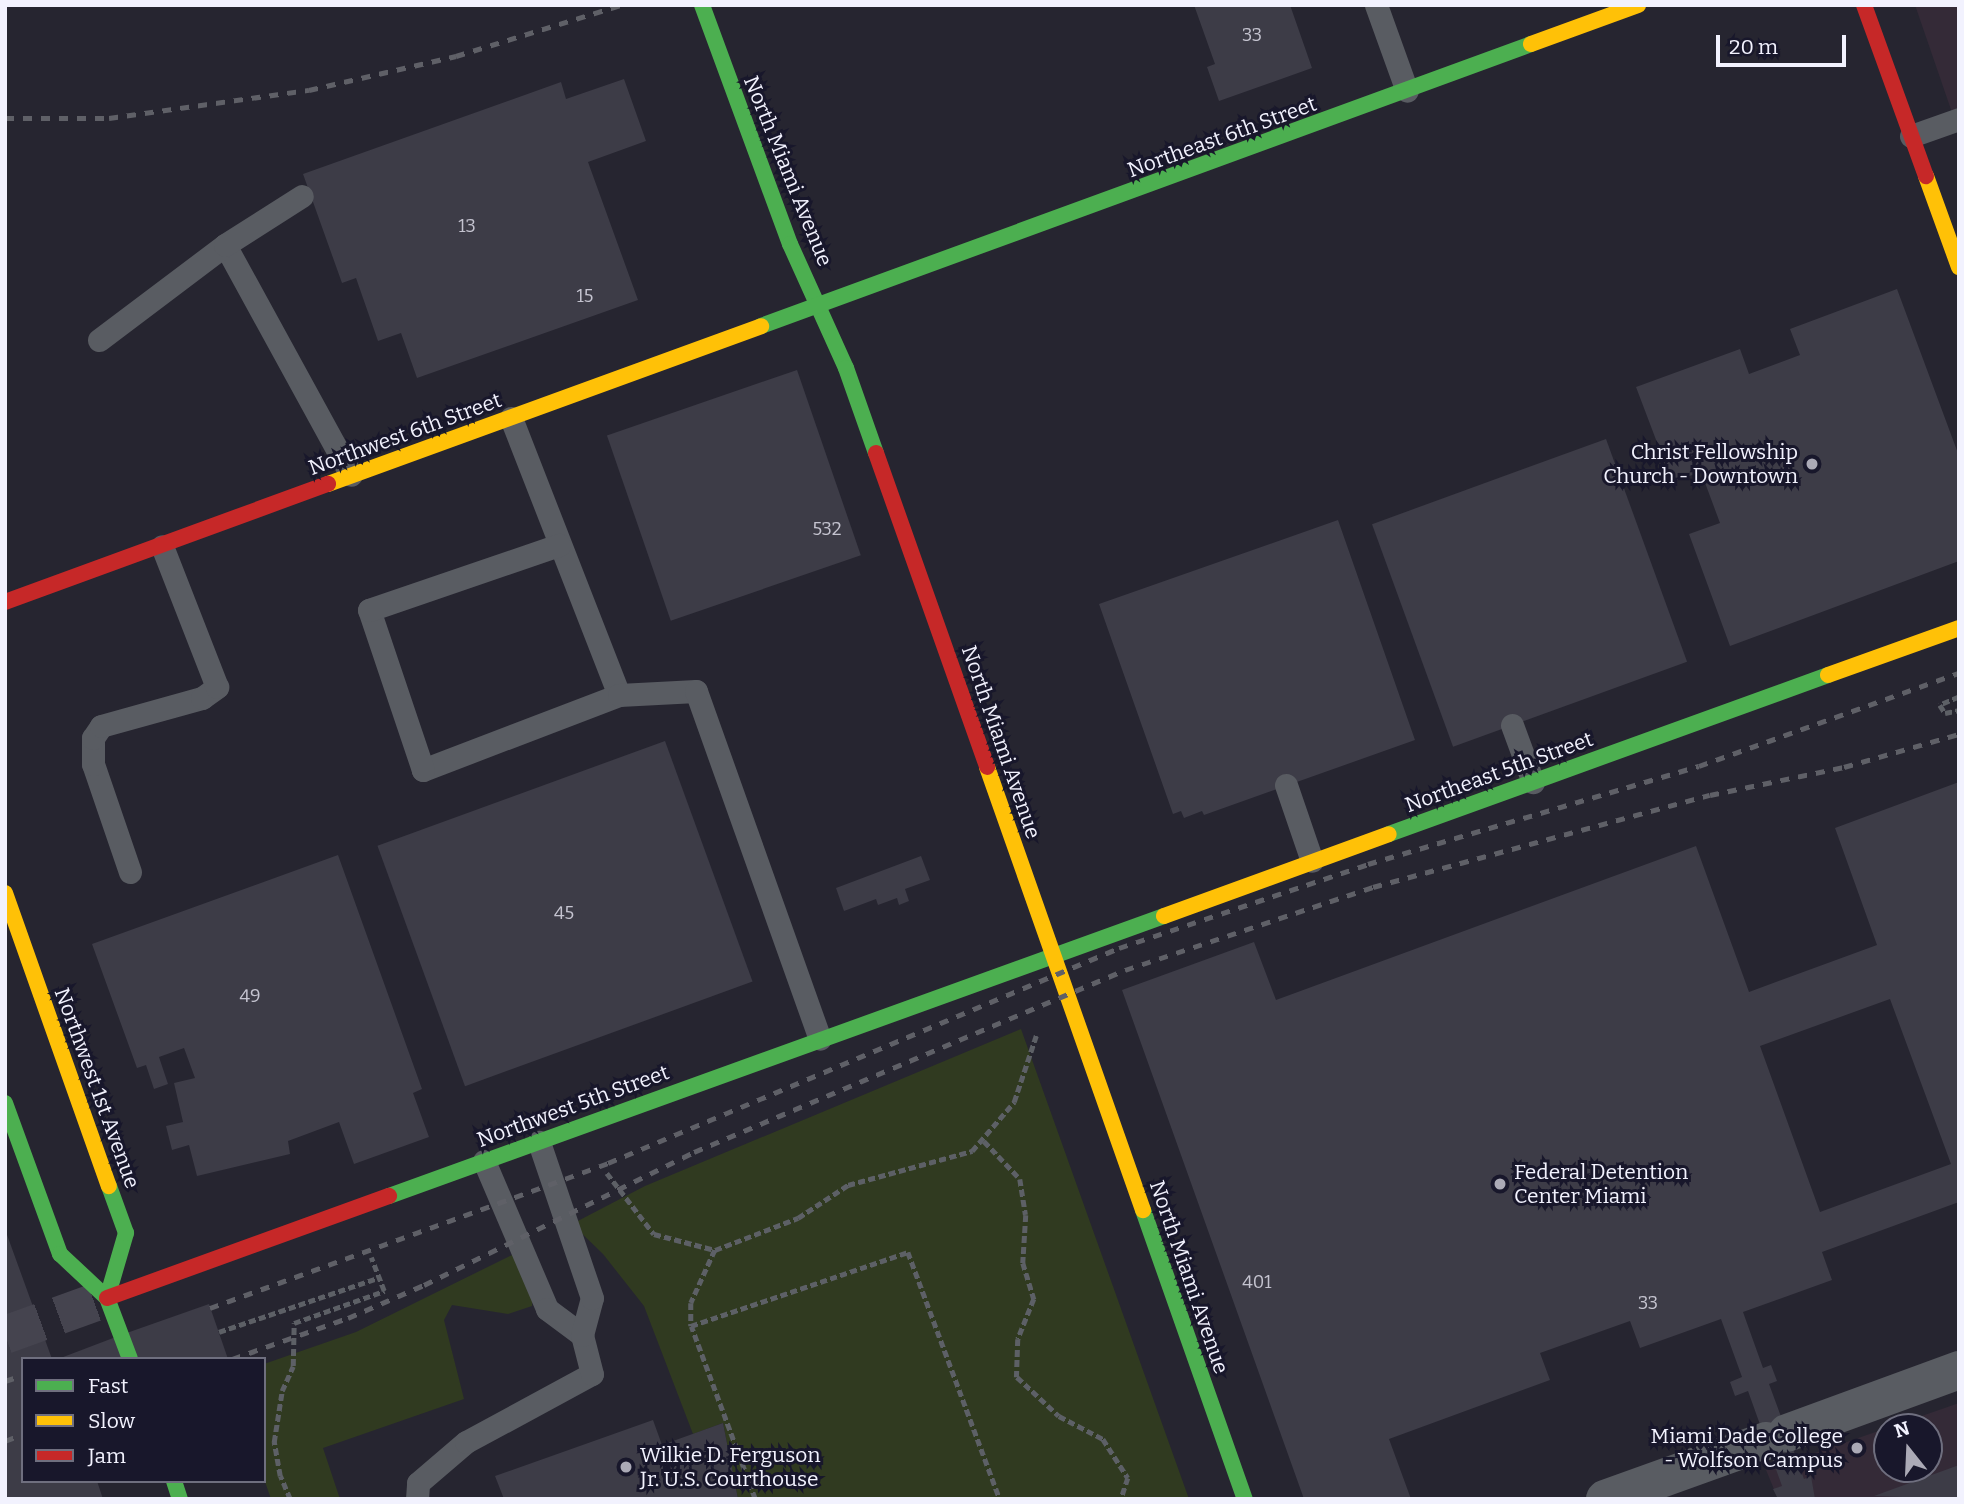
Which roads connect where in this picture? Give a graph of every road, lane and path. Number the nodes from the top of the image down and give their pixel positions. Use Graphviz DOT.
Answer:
graph roads {
  1 [pos="702,5"];
  2 [pos="1376,5"];
  3 [pos="1638,5"];
  4 [pos="1864,5"];
  5 [pos="1407,91"];
  6 [pos="1959,119"];
  7 [pos="1911,136"];
  8 [pos="302,196"];
  9 [pos="225,245"];
  10 [pos="1959,267"];
  11 [pos="820,305"];
  12 [pos="100,340"];
  13 [pos="511,418"];
  14 [pos="351,475"];
  15 [pos="559,545"];
  16 [pos="162,546"];
  17 [pos="5,602"];
  18 [pos="1959,628"];
  19 [pos="619,695"];
  20 [pos="1959,697"];
  21 [pos="1959,710"];
  22 [pos="1512,725"];
  23 [pos="1533,782"];
  24 [pos="1286,785"];
  25 [pos="1312,861"];
  26 [pos="130,872"];
  27 [pos="5,892"];
  28 [pos="1054,955"];
  29 [pos="1036,1035"];
  30 [pos="820,1039"];
  31 [pos="5,1103"];
  32 [pos="984,1141"];
  33 [pos="539,1142"];
  34 [pos="484,1161"];
  35 [pos="607,1173"];
  36 [pos="715,1250"];
  37 [pos="371,1257"];
  38 [pos="378,1278"];
  39 [pos="107,1298"];
  40 [pos="691,1326"];
  41 [pos="219,1332"];
  42 [pos="582,1335"];
  43 [pos="129,1357"];
  44 [pos="1959,1370"];
  45 [pos="290,1499"];
  46 [pos="417,1499"];
  47 [pos="755,1499"];
  48 [pos="1000,1499"];
  49 [pos="1121,1499"];
  50 [pos="1245,1499"];
  51 [pos="1605,1499"];
  1 -- 11 [label="main road, North Miami Avenue"];
  2 -- 5 [label="lane"];
  3 -- 5 [label="main road, Northeast 6th Street"];
  4 -- 7 [label="main road"];
  5 -- 11 [label="main road, Northeast 6th Street"];
  6 -- 7 [label="lane"];
  7 -- 10 [label="main road"];
  8 -- 9 [label="lane"];
  9 -- 12 [label="lane"];
  9 -- 14 [label="lane"];
  11 -- 13 [label="main road, Northwest 6th Street"];
  11 -- 28 [label="main road, North Miami Avenue"];
  13 -- 14 [label="main road, Northwest 6th Street"];
  13 -- 15 [label="lane"];
  14 -- 16 [label="main road, Northwest 6th Street"];
  15 -- 19 [label="lane"];
  15 -- 19 [label="lane"];
  16 -- 17 [label="main road, Northwest 6th Street"];
  16 -- 26 [label="lane"];
  18 -- 23 [label="main road, Northeast 5th Street"];
  19 -- 30 [label="lane"];
  20 -- 21 [label="path"];
  22 -- 23 [label="lane"];
  23 -- 25 [label="main road, Northeast 5th Street"];
  24 -- 25 [label="lane"];
  25 -- 28 [label="main road, Northeast 5th Street"];
  27 -- 39 [label="main road, Northwest 1st Avenue"];
  28 -- 30 [label="main road, Northwest 5th Street"];
  28 -- 50 [label="main road, North Miami Avenue"];
  29 -- 32 [label="path"];
  30 -- 33 [label="main road, Northwest 5th Street"];
  31 -- 39 [label="main road"];
  32 -- 36 [label="path"];
  32 -- 49 [label="path"];
  33 -- 34 [label="main road, Northwest 5th Street"];
  33 -- 42 [label="lane"];
  34 -- 39 [label="main road, Northwest 5th Street"];
  34 -- 42 [label="lane"];
  35 -- 36 [label="path"];
  36 -- 40 [label="path"];
  37 -- 38 [label="path"];
  38 -- 41 [label="path"];
  38 -- 45 [label="path"];
  39 -- 43 [label="main road"];
  40 -- 47 [label="path"];
  40 -- 48 [label="path"];
  42 -- 46 [label="lane"];
  44 -- 51 [label="street"];
}
